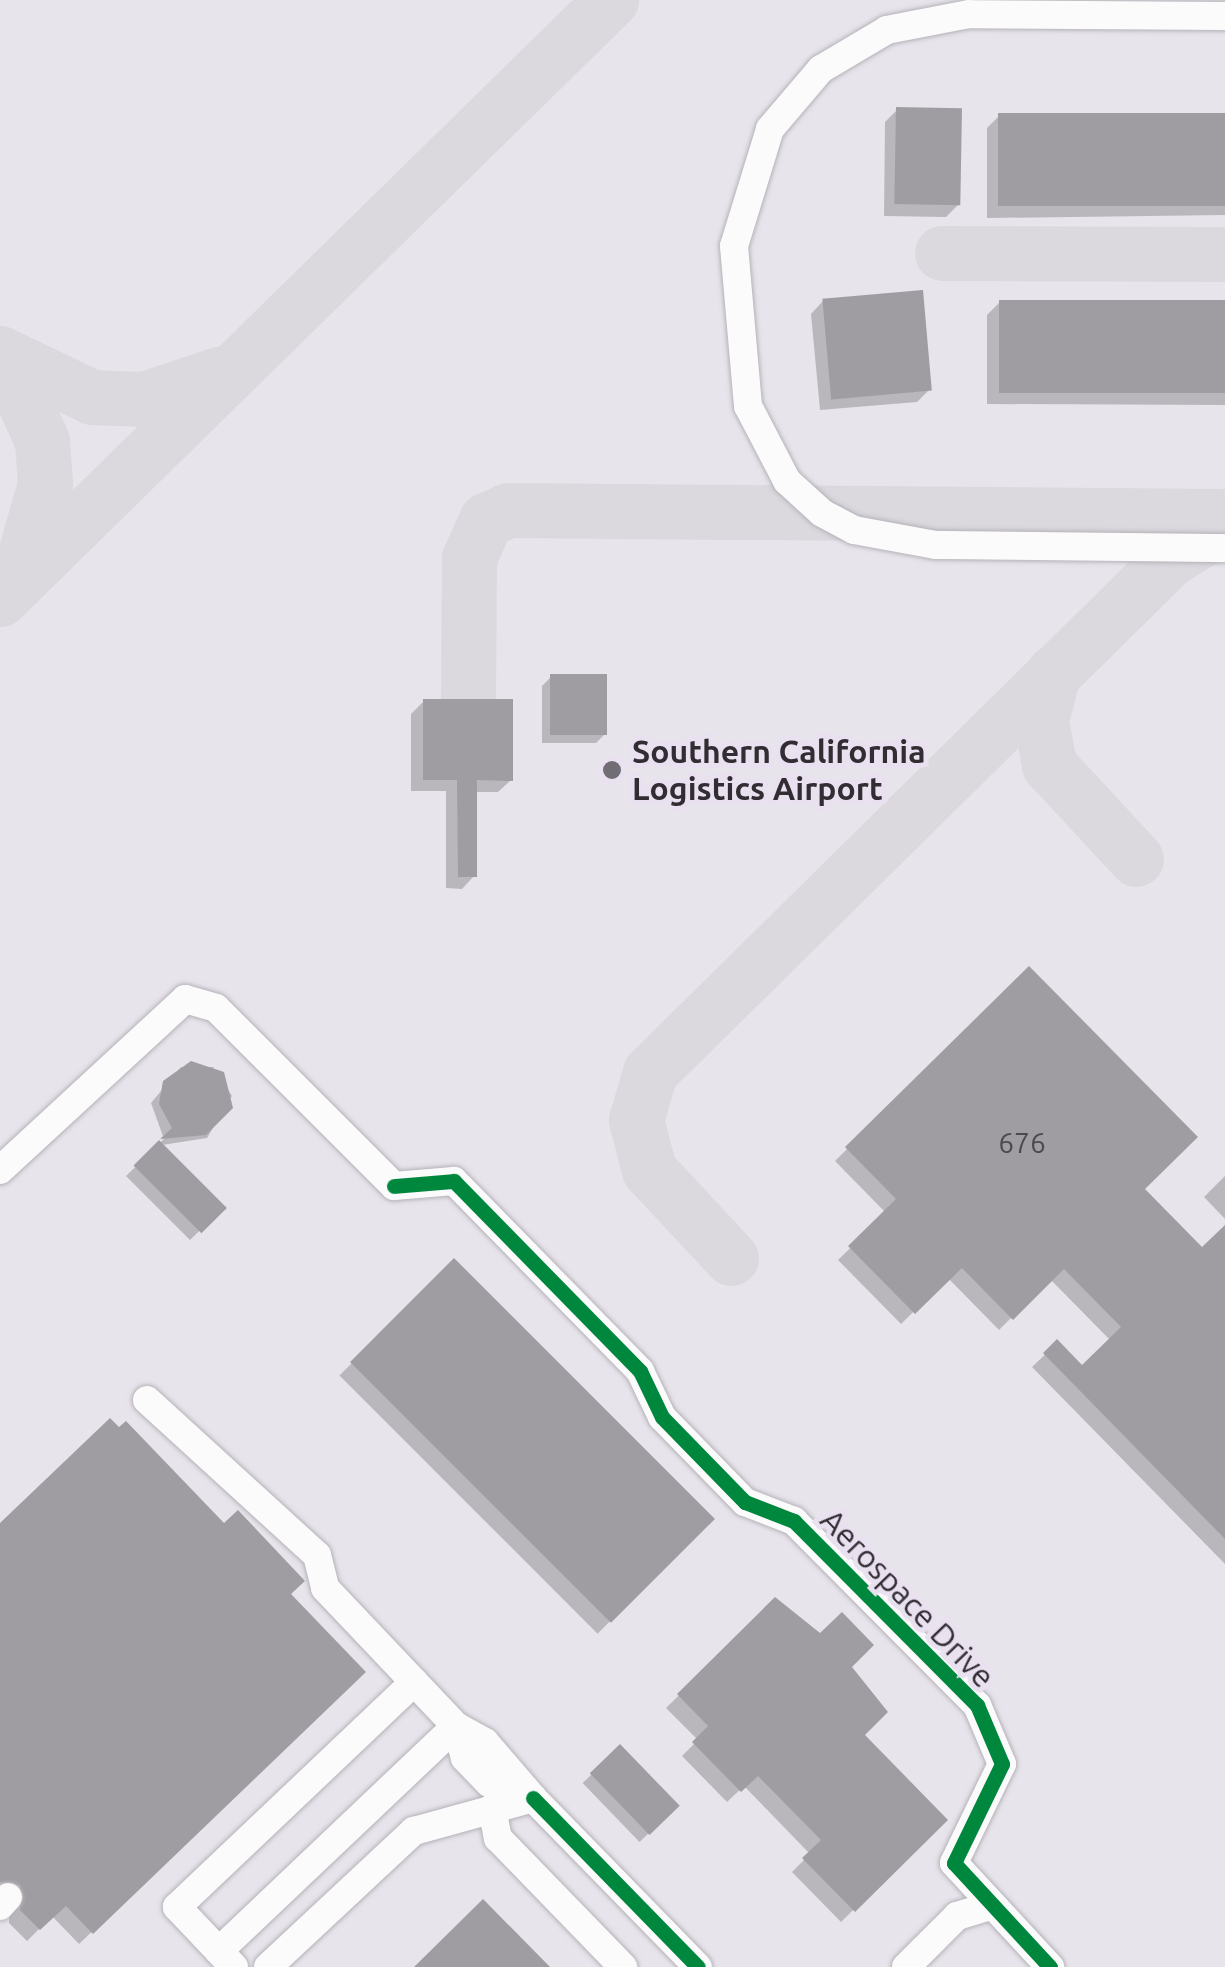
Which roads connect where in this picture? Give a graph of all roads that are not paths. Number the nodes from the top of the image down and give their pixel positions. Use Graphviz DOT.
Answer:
graph roads {
  1 [pos="1225,16"];
  2 [pos="1225,548"];
  3 [pos="0,1170"];
  4 [pos="147,1400"];
  5 [pos="414,1682"];
  6 [pos="456,1726"];
  7 [pos="533,1798"];
  8 [pos="492,1808"];
  9 [pos="990,1906"];
  10 [pos="226,1959"];
  11 [pos="268,1967"];
  12 [pos="624,1967"];
  13 [pos="698,1967"];
  14 [pos="906,1967"];
  15 [pos="1050,1967"];
  1 -- 2 [label="street"];
  3 -- 9 [label="street, Aerospace Drive"];
  4 -- 5 [label="street"];
  5 -- 6 [label="street"];
  5 -- 10 [label="street"];
  6 -- 7 [label="street"];
  6 -- 10 [label="street"];
  7 -- 8 [label="street"];
  7 -- 13 [label="street"];
  8 -- 11 [label="street"];
  8 -- 12 [label="street"];
  9 -- 14 [label="street"];
  9 -- 15 [label="street, Aerospace Drive"];
}
